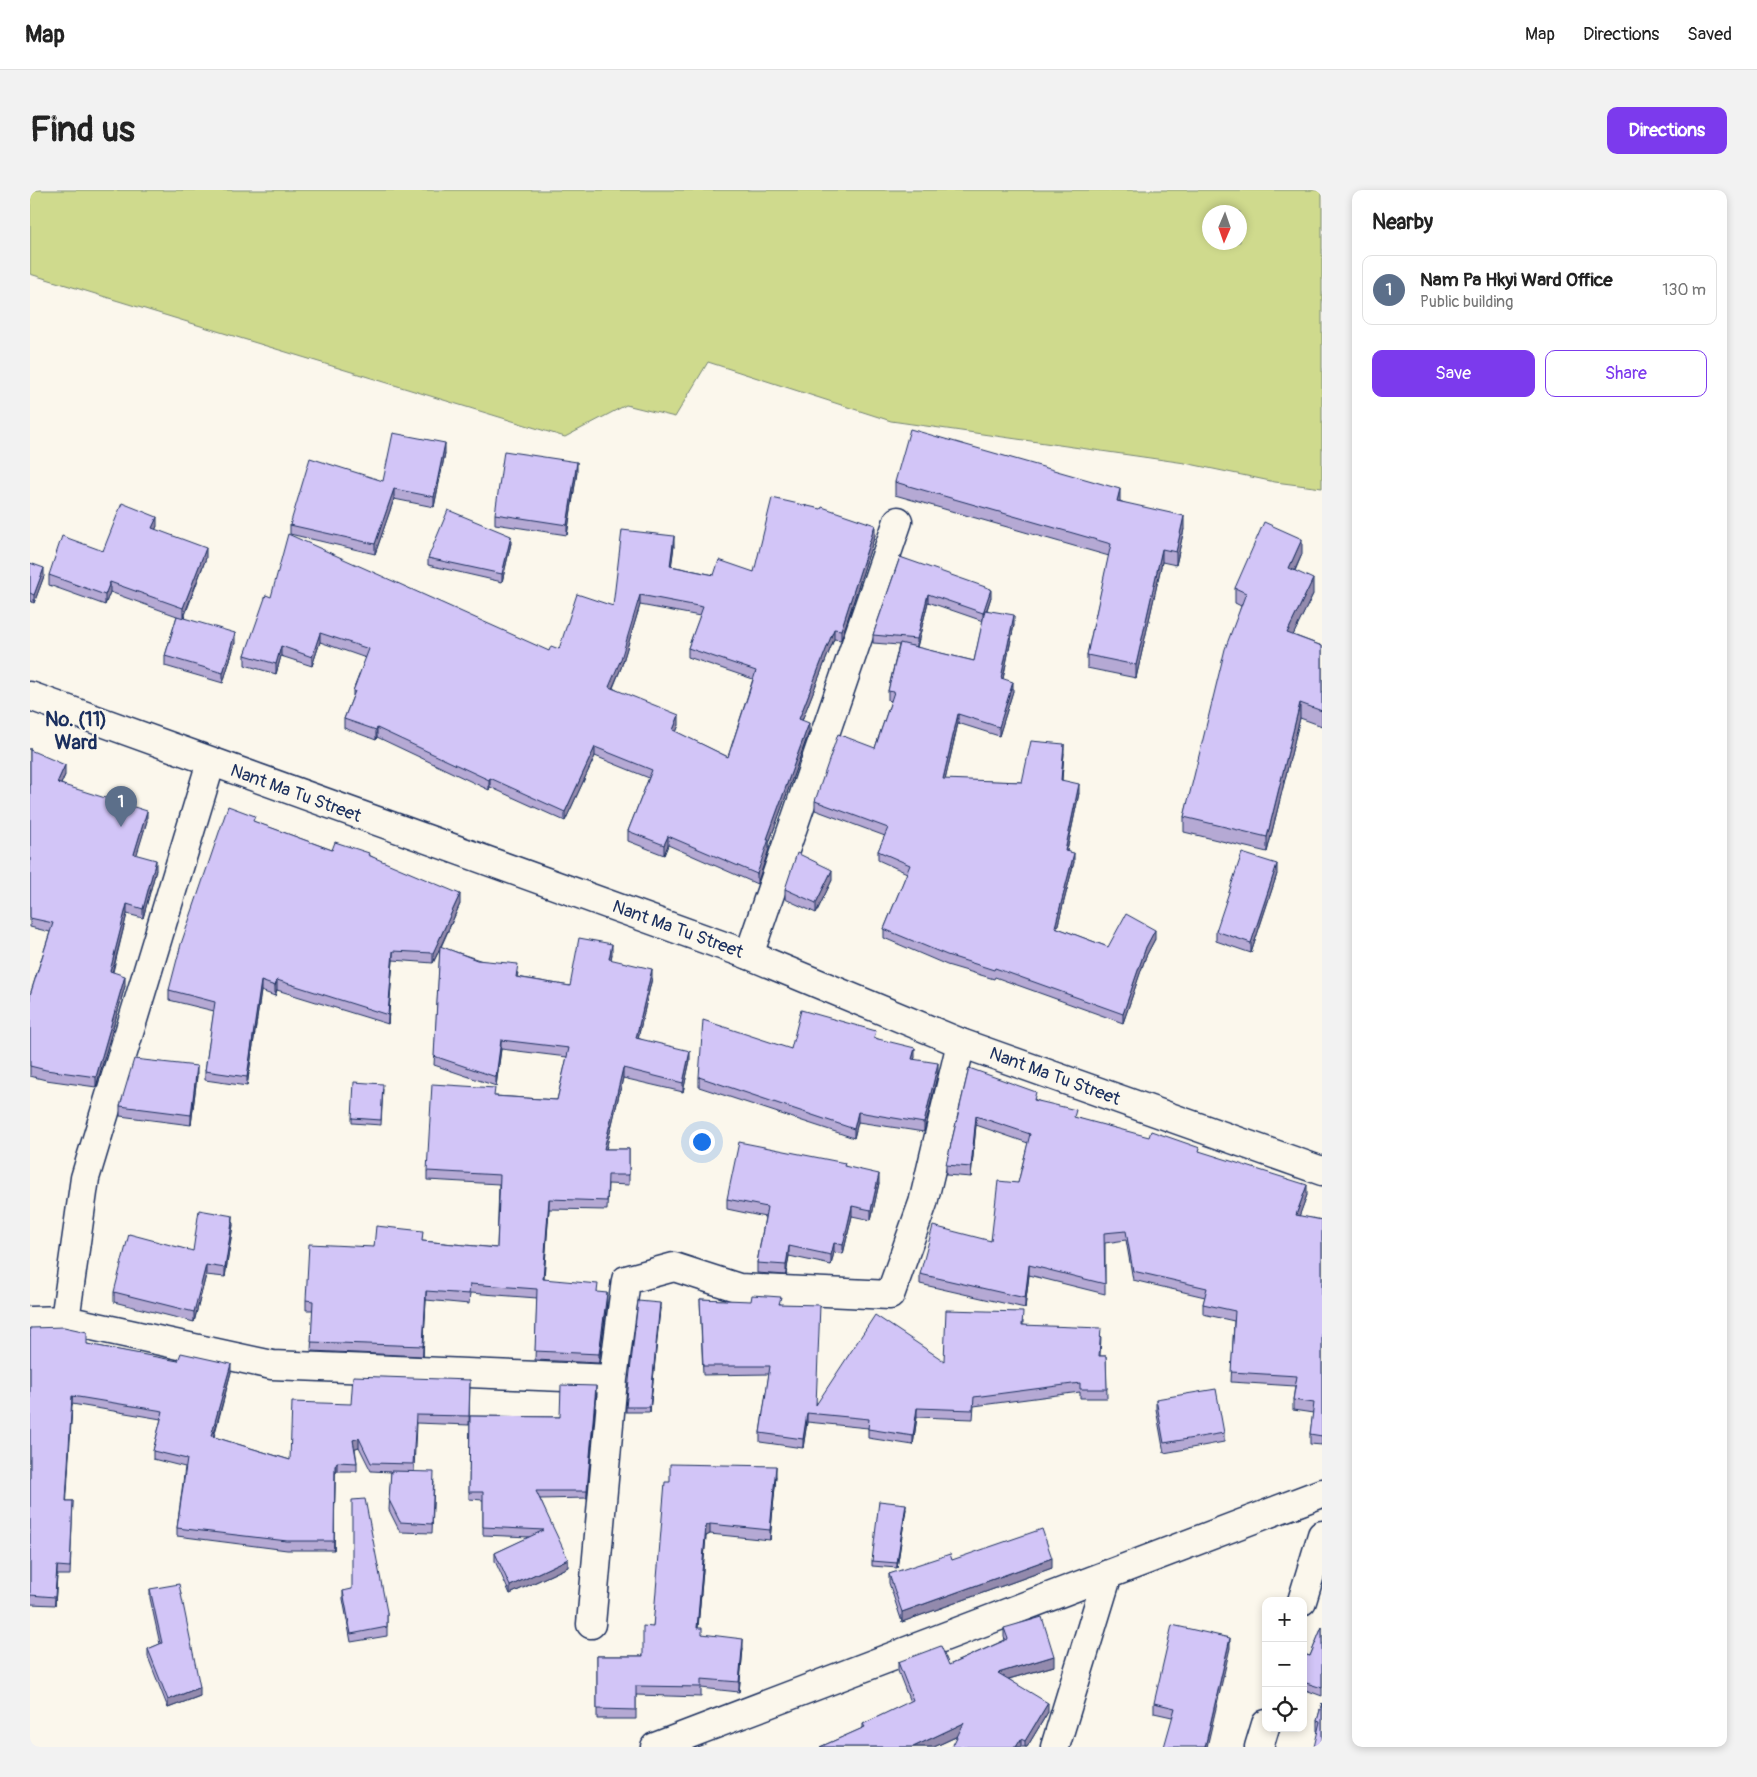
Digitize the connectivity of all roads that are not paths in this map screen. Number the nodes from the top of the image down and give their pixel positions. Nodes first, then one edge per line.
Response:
1 (898, 521) dead end
2 (30, 696) edge
3 (211, 762) junction
4 (749, 954) junction
5 (962, 1043) junction
6 (1322, 1171) edge
7 (65, 1320) junction
8 (30, 1321) edge
9 (613, 1379) junction
10 (1322, 1493) edge
11 (1322, 1535) edge
12 (1108, 1574) junction
13 (1303, 1597) edge
14 (592, 1624) dead end
15 (1264, 1732) edge
16 (654, 1747) edge
17 (1055, 1747) edge
18 (1259, 1747) edge

1 - 4 street
2 - 3 street, Nant Ma Tu Street
3 - 4 street, Nant Ma Tu Street
3 - 7 street
4 - 5 street, Nant Ma Tu Street
5 - 6 street, Nant Ma Tu Street
5 - 9 street
7 - 8 street
7 - 9 street
9 - 14 street
10 - 12 street
11 - 13 street
12 - 16 street
12 - 17 street
15 - 18 street

